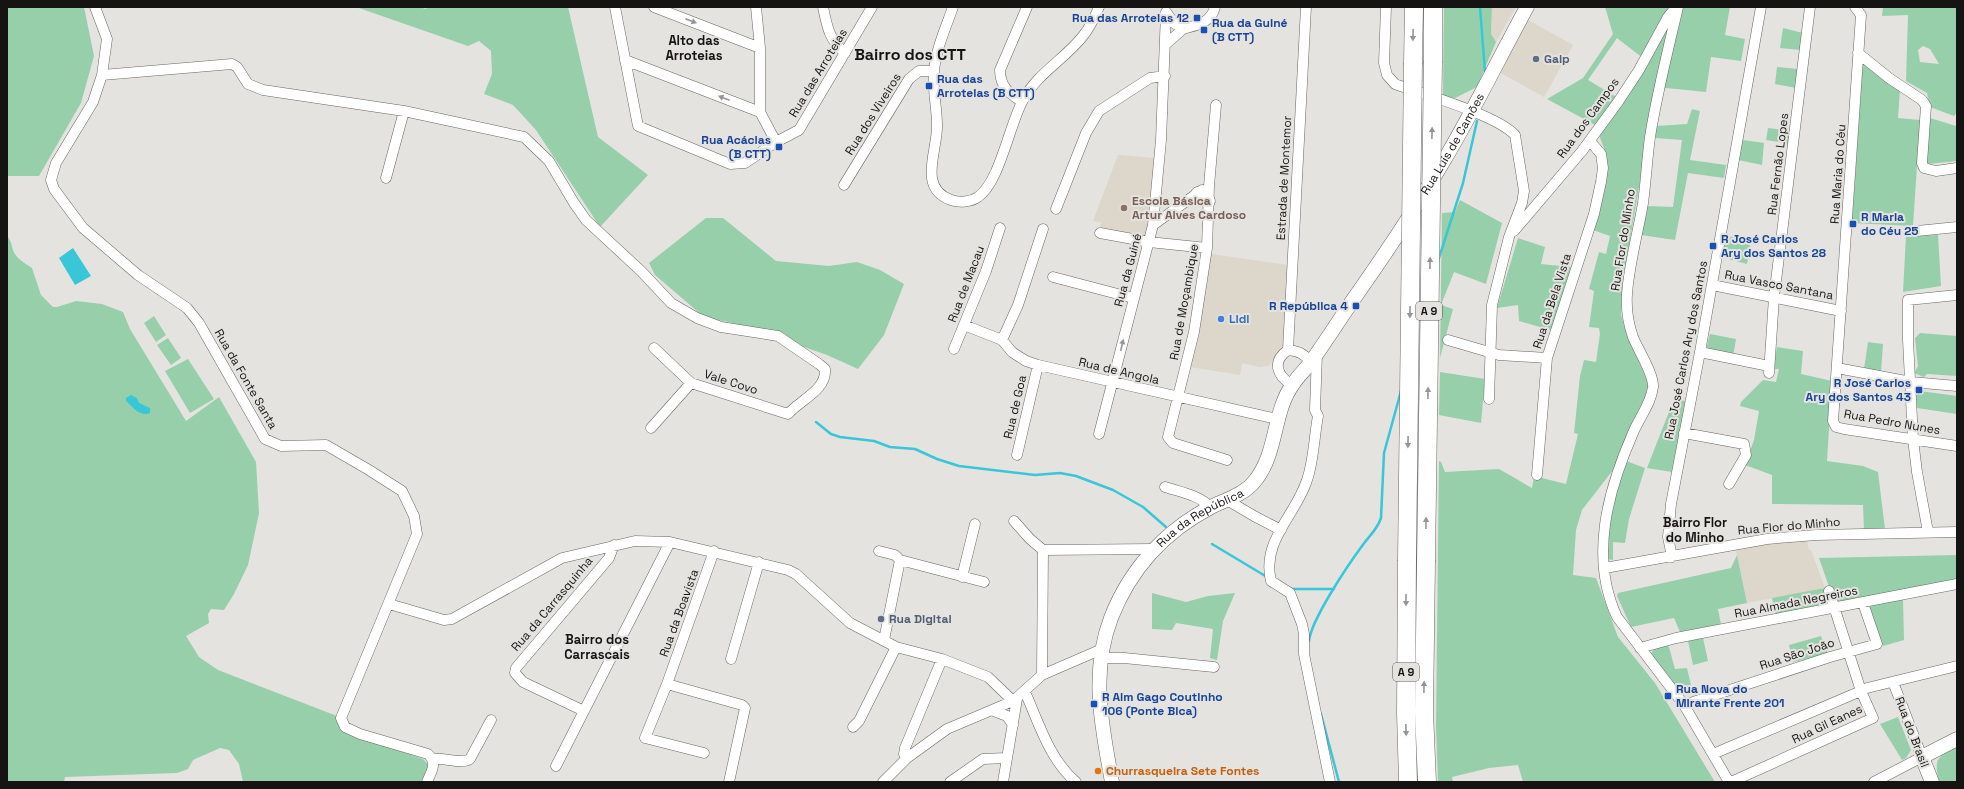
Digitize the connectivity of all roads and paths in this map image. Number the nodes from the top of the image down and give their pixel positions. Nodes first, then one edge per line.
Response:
1 (95, 7) edge
2 (615, 7) edge
3 (654, 7) edge
4 (756, 7) edge
5 (823, 7) edge
6 (872, 7) edge
7 (953, 7) edge
8 (1027, 7) edge
9 (1100, 7) edge
10 (1215, 7) edge
11 (1306, 7) edge
12 (1386, 7) edge
13 (1414, 7) edge
14 (1433, 7) edge
15 (1527, 7) edge
16 (1677, 7) edge
17 (1761, 7) edge
18 (1810, 7) edge
19 (1855, 7) edge
20 (1166, 10) edge
21 (1183, 29) junction
22 (1166, 44) junction
23 (760, 48) junction
24 (845, 53) junction
25 (1858, 53) junction
26 (625, 60) junction
27 (934, 71) junction
28 (102, 75) junction
29 (1165, 76) junction
30 (1022, 102) junction
31 (1216, 105) dead end
32 (1471, 111) junction
33 (404, 112) junction
34 (760, 112) junction
35 (1590, 141) junction
36 (776, 142) junction
37 (1957, 168) edge
38 (386, 178) dead end
39 (844, 185) dead end
40 (1156, 197) junction
41 (1203, 197) junction
42 (1056, 209) dead end
43 (1170, 212) junction
44 (1153, 225) junction
45 (1957, 227) edge
46 (1000, 228) dead end
47 (1043, 229) dead end
48 (1917, 231) dead end
49 (1100, 233) dead end
50 (1509, 237) junction
51 (1149, 242) junction
52 (1207, 248) junction
53 (1370, 276) joint
54 (1053, 277) dead end
55 (1712, 284) junction
56 (1957, 295) edge
57 (1774, 297) junction
58 (1133, 298) junction
59 (1841, 310) junction
60 (964, 325) junction
61 (1002, 340) junction
62 (1448, 340) dead end
63 (654, 348) dead end
64 (954, 349) dead end
65 (1288, 350) junction
66 (1490, 352) junction
67 (1700, 352) junction
68 (1314, 358) junction
69 (1547, 358) junction
70 (1038, 365) junction
71 (1837, 368) junction
72 (1911, 382) junction
73 (691, 383) junction
74 (1113, 383) junction
75 (1292, 385) junction
76 (1957, 386) edge
77 (1835, 388) joint
78 (1178, 398) junction
79 (1489, 399) dead end
80 (1277, 420) junction
81 (651, 428) dead end
82 (1684, 433) junction
83 (1099, 434) dead end
84 (1913, 439) junction
85 (1957, 446) edge
86 (1017, 455) dead end
87 (1227, 460) dead end
88 (1537, 475) dead end
89 (1729, 484) dead end
90 (1165, 487) dead end
91 (1227, 500) junction
92 (1210, 508) junction
93 (1014, 521) dead end
94 (975, 524) dead end
95 (1281, 530) junction
96 (1928, 532) junction
97 (1957, 532) edge
98 (670, 542) junction
99 (614, 546) junction
100 (1153, 549) junction
101 (1044, 550) junction
102 (714, 551) junction
103 (879, 551) dead end
104 (1672, 556) junction
105 (900, 560) junction
106 (759, 562) junction
107 (1605, 568) junction
108 (962, 577) junction
109 (984, 582) dead end
110 (1957, 584) edge
111 (1829, 591) dead end
112 (1863, 603) junction
113 (389, 604) junction
114 (1835, 608) junction
115 (884, 640) junction
116 (896, 646) junction
117 (1640, 648) junction
118 (1849, 652) junction
119 (1101, 654) junction
120 (731, 659) dead end
121 (942, 660) junction
122 (1957, 666) edge
123 (1214, 667) dead end
124 (1042, 675) junction
125 (1893, 682) junction
126 (667, 684) junction
127 (1864, 690) junction
128 (1018, 698) junction
129 (1684, 705) junction
130 (584, 711) junction
131 (994, 711) junction
132 (491, 720) dead end
133 (853, 726) dead end
134 (1013, 726) junction
135 (1957, 739) edge
136 (704, 753) dead end
137 (1713, 754) junction
138 (1922, 757) junction
139 (907, 758) junction
140 (1006, 758) junction
141 (433, 759) junction
142 (556, 766) dead end
143 (427, 782) edge
144 (729, 782) edge
145 (883, 782) edge
146 (950, 782) edge
147 (1003, 782) edge
148 (1076, 782) edge
149 (1112, 782) edge
150 (1330, 782) edge
151 (1408, 782) edge
152 (1427, 782) edge
153 (1730, 782) edge
154 (1874, 782) edge
155 (1932, 782) edge

1 - 28 street, Rua da Fonte Santa
2 - 26 street
3 -> 23 street
4 - 23 street
5 - 24 street
6 - 24 street, Rua das Arroteias
7 - 27 street
8 - 30 street
9 - 30 street
10 - 21 street
11 - 65 street, Estrada de Montemor
12 - 32 street
13 -> 151 highway, A 9, bridge
152 -> 14 highway, A 9, bridge
15 - 32 main road, Rua Luís de Camões
16 - 35 street, Rua dos Campos
16 - 107 street, Rua Flor do Minho
17 - 55 street, Rua José Carlos Ary dos Santos
18 - 57 street, Rua Fernão Lopes
19 - 25 street, Rua Maria do Céu
20 - 21 street
20 - 22 street, Rua da Guiné
21 - 22 street
22 - 29 street, Rua da Guiné
23 - 34 street
24 - 36 street, Rua das Arroteias
25 - 37 street
25 - 59 street, Rua Maria do Céu
34 -> 26 street
26 - 36 street, Rua das Arroteias
27 - 30 street
27 - 39 street, Rua dos Viveiros
28 - 33 street
28 - 113 street, Rua da Fonte Santa
29 - 40 street, Rua da Guiné
29 - 42 street
31 - 41 street
32 - 50 street
32 - 53 main road, Rua Luís de Camões
33 - 38 street
33 - 73 street, Vale Covo
34 - 36 street
35 - 50 street, Rua dos Campos
35 - 69 street, Rua da Bela Vista
40 - 43 street
40 - 44 street, Rua da Guiné
41 - 43 street
41 - 52 street, Rua de Moçambique
43 - 44 street
44 - 51 street, Rua da Guiné
45 - 48 street
46 - 60 street, Rua de Macau
47 - 61 street
49 - 51 street
50 - 66 street
51 - 52 street
51 - 58 street, Rua da Guiné
52 - 78 street, Rua de Moçambique
53 - 68 main road, Rua da República
54 - 58 street
55 - 57 street, Rua Vasco Santana
55 - 67 street, Rua José Carlos Ary dos Santos
56 - 72 street
57 - 59 street, Rua Vasco Santana
57 - 67 street, Rua Fernão Lopes
74 -> 58 street, Rua da Guiné
59 - 71 street, Rua Maria do Céu
60 - 61 street, Rua de Angola
60 - 64 street, Rua de Macau
61 - 70 street, Rua de Angola
62 - 66 street
63 - 73 street, Vale Covo
65 - 68 street
65 - 75 street
66 - 69 street
66 - 79 street
67 - 82 street, Rua José Carlos Ary dos Santos
68 - 75 main road, Rua da República
68 - 95 street
69 - 88 street, Rua da Bela Vista
70 - 74 street, Rua de Angola
70 - 86 street, Rua de Goa
71 - 72 street
71 - 77 street, Rua Maria do Céu
72 - 76 street
72 - 84 street
73 - 81 street
74 - 78 street, Rua de Angola
74 - 83 street, Rua da Guiné
75 - 80 main road, Rua da República
77 - 84 street, Rua Pedro Nunes
78 - 80 street, Rua de Angola
78 - 87 street, Rua de Moçambique
80 - 91 main road, Rua da República
82 - 89 street
82 - 104 street, Rua José Carlos Ary dos Santos
84 - 85 street, Rua Pedro Nunes
84 - 96 street
90 - 92 street
91 - 92 main road, Rua da República
91 - 95 street
92 - 100 main road, Rua da República
93 - 101 street
94 - 108 street
95 - 150 street
96 - 97 street, Rua Flor do Minho
96 - 104 street, Rua Flor do Minho
98 - 99 street
98 - 102 street
98 - 130 street
99 - 113 street
99 - 130 street, Rua da Carrasquinha
100 - 101 street
100 - 119 main road, Rua da República
101 - 124 street
102 - 106 street
102 - 126 street, Rua da Boavista
103 - 105 street
104 - 107 street, Rua Flor do Minho
105 - 108 street
105 - 115 street
106 - 115 street
106 - 120 street
107 - 117 street
108 - 109 street
110 - 112 street, Rua Almada Negreiros
111 - 114 street
112 - 114 street, Rua Almada Negreiros
112 - 118 street, Rua São João
113 - 141 street, Rua da Fonte Santa
114 - 117 street, Rua Almada Negreiros
114 - 118 street
115 - 116 street
116 - 121 street
116 - 133 street
117 - 129 street
118 - 127 street
118 - 129 street, Rua São João
119 - 123 street
119 - 124 street
119 - 149 main road, Rua da República
121 - 128 street
121 - 139 street
122 - 125 street
124 - 128 street
125 - 127 street
125 - 138 street, Rua do Brasil
126 - 136 street, Rua da Boavista
126 - 144 street
127 - 137 street, Rua Gil Eanes
127 - 153 street, Rua Gil Eanes
128 - 131 street
128 - 134 street
128 - 148 street
129 - 137 street
130 - 142 street
131 - 134 street
131 - 139 street
132 - 141 street
134 - 140 street
135 - 138 main road
137 - 153 street
138 - 154 street
138 - 155 main road, Rua do Brasil
139 - 145 street
140 - 146 street
140 - 147 street
141 - 143 street

